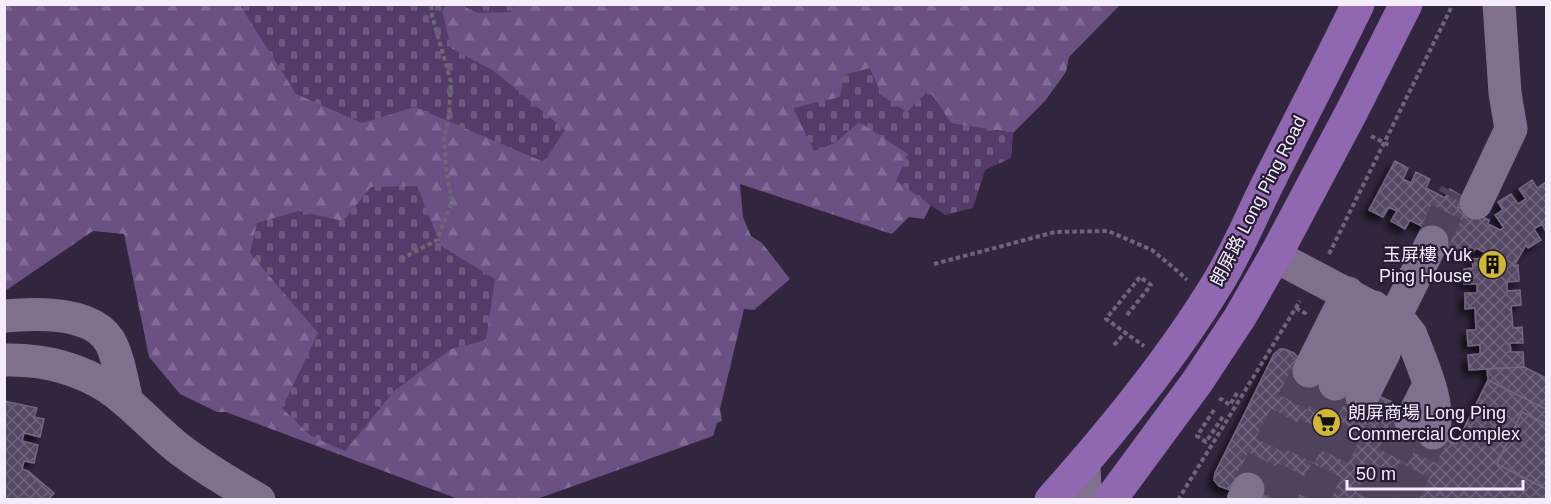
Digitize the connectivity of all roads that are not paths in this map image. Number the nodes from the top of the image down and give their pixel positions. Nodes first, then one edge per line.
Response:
1 (1358, 4) edge
2 (1406, 4) edge
3 (1498, 4) edge
4 (1466, 198) tunnel mouth
5 (1442, 247) tunnel mouth
6 (1234, 255) junction
7 (1275, 256) junction
8 (1382, 314) junction
9 (4, 316) edge
10 (4, 360) edge
11 (1335, 384) tunnel mouth
12 (127, 402) junction
13 (1422, 427) tunnel mouth
14 (1084, 463) junction
15 (259, 500) edge
16 (1051, 500) edge
17 (1088, 500) edge
18 (1110, 500) edge

1 - 6 main road, 朗屏路 Long Ping Road
2 - 7 main road, 朗屏路 Long Ping Road
3 - 4 street
5 - 8 street
6 - 7 main road
6 - 14 main road, 朗屏路 Long Ping Road
7 - 8 street
7 - 18 main road, 朗屏路 Long Ping Road
8 - 11 street
8 - 13 street
9 - 12 street
10 - 12 street
12 - 15 street
14 - 16 main road, 朗屏路 Long Ping Road
14 - 17 street

